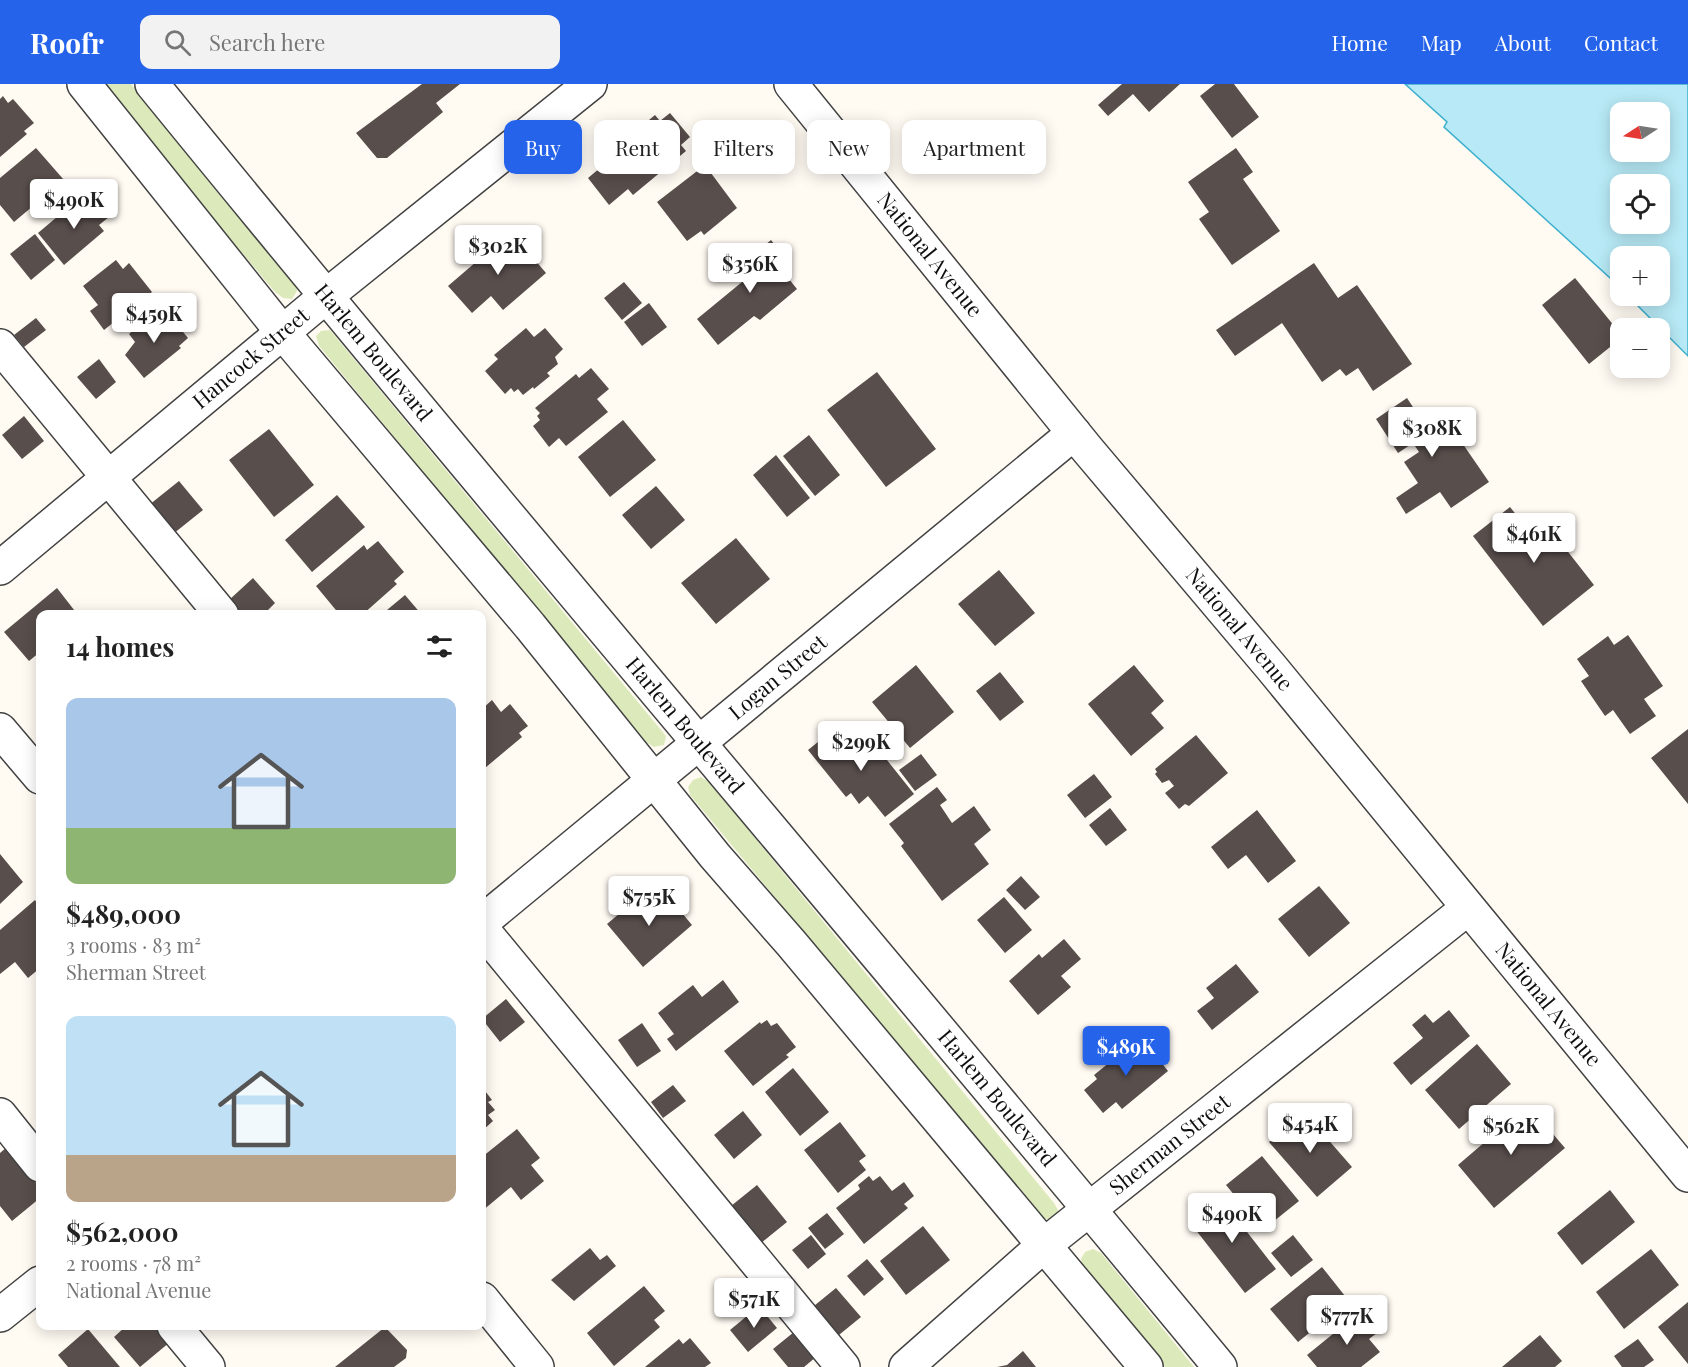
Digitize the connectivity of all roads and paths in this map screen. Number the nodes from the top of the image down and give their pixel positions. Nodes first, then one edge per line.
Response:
1 (84, 84) edge
2 (152, 84) edge
3 (590, 84) edge
4 (791, 84) edge
5 (325, 297) junction
6 (283, 333) junction
7 (0, 345) edge
8 (1074, 433) junction
9 (109, 478) junction
10 (0, 568) edge
11 (218, 610) edge
12 (0, 730) edge
13 (700, 742) junction
14 (36, 772) edge
15 (653, 781) junction
16 (1468, 908) junction
17 (486, 919) edge
18 (486, 934) edge
19 (0, 1115) edge
20 (36, 1160) edge
21 (1688, 1175) edge
22 (1090, 1210) junction
23 (1043, 1246) junction
24 (36, 1285) edge
25 (486, 1304) edge
26 (0, 1315) edge
27 (177, 1330) edge
28 (208, 1367) edge
29 (537, 1367) edge
30 (843, 1367) edge
31 (906, 1367) edge
32 (1146, 1367) edge
33 (1220, 1367) edge

1 - 6 street
2 - 5 street, Harlem Boulevard
3 - 5 street, Hancock Street
4 - 8 street, National Avenue
5 - 6 street, Hancock Street
5 - 13 street, Harlem Boulevard
6 - 9 street, Hancock Street
6 - 15 street
7 - 9 street
8 - 13 street, Logan Street
8 - 16 street, National Avenue
9 - 10 street, Hancock Street
9 - 11 street
12 - 14 street
13 - 15 street, Logan Street
13 - 22 street, Harlem Boulevard
15 - 17 street, Logan Street
15 - 23 street
16 - 21 street, National Avenue
16 - 22 street, Sherman Street
18 - 30 street
19 - 20 street
22 - 23 street, Sherman Street
22 - 33 street, Harlem Boulevard
23 - 31 street, Sherman Street
23 - 32 street
24 - 26 street
25 - 29 street
27 - 28 street

